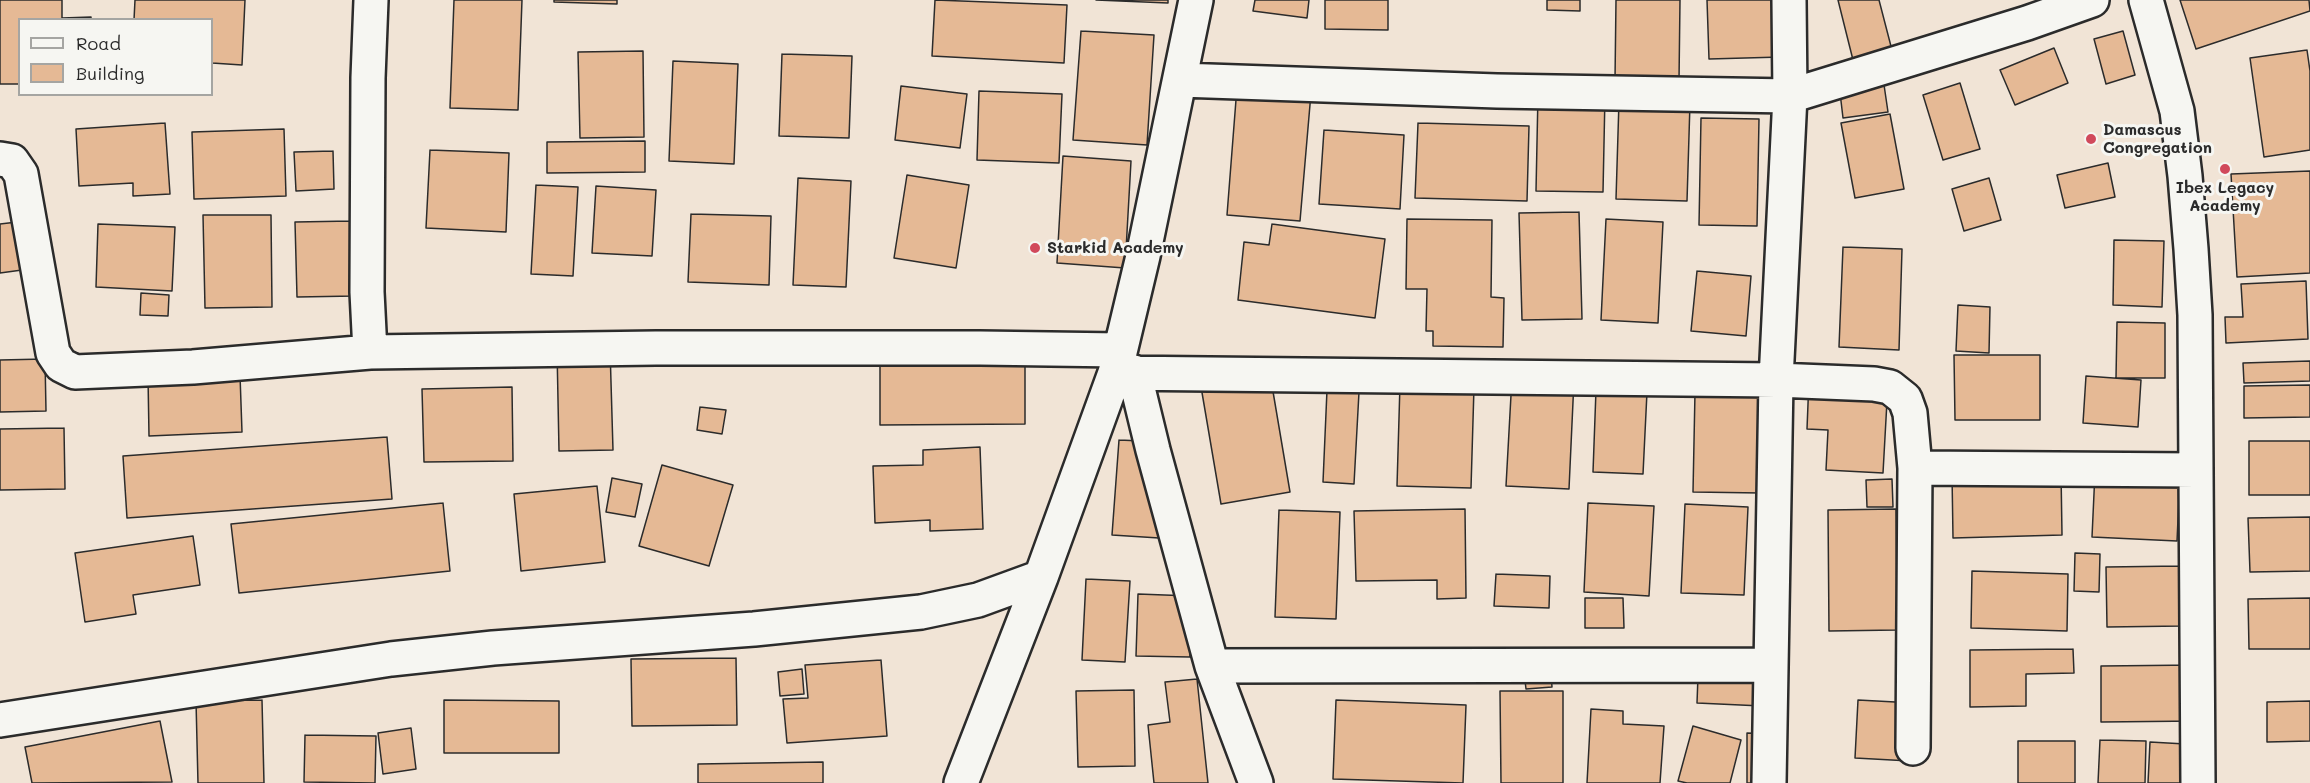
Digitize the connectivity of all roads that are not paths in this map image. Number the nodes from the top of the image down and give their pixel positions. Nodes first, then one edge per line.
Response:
1 (371, 0) edge
2 (1196, 0) edge
3 (1789, 0) edge
4 (2092, 0) edge
5 (2146, 0) edge
6 (1180, 80) junction
7 (1790, 96) junction
8 (0, 159) edge
9 (370, 352) junction
10 (1123, 365) junction
11 (1776, 380) junction
12 (1915, 468) junction
13 (2196, 470) junction
14 (1041, 577) junction
15 (978, 600) junction
16 (1021, 630) junction
17 (1771, 665) junction
18 (1212, 666) junction
19 (0, 720) edge
20 (1913, 748) dead end
21 (961, 783) edge
22 (1256, 783) edge
23 (1769, 783) edge
24 (2198, 783) edge

1 - 9 street
2 - 6 street
3 - 7 street
4 - 7 street
5 - 13 street
6 - 7 street
6 - 10 street
7 - 11 street
8 - 9 street
9 - 10 street
10 - 11 street
10 - 14 street
10 - 18 street
11 - 12 street
11 - 17 street
12 - 13 street
12 - 20 street
13 - 24 street
14 - 15 street
14 - 16 street
15 - 16 street
15 - 19 street
16 - 21 street
17 - 18 street
17 - 23 street
18 - 22 street

